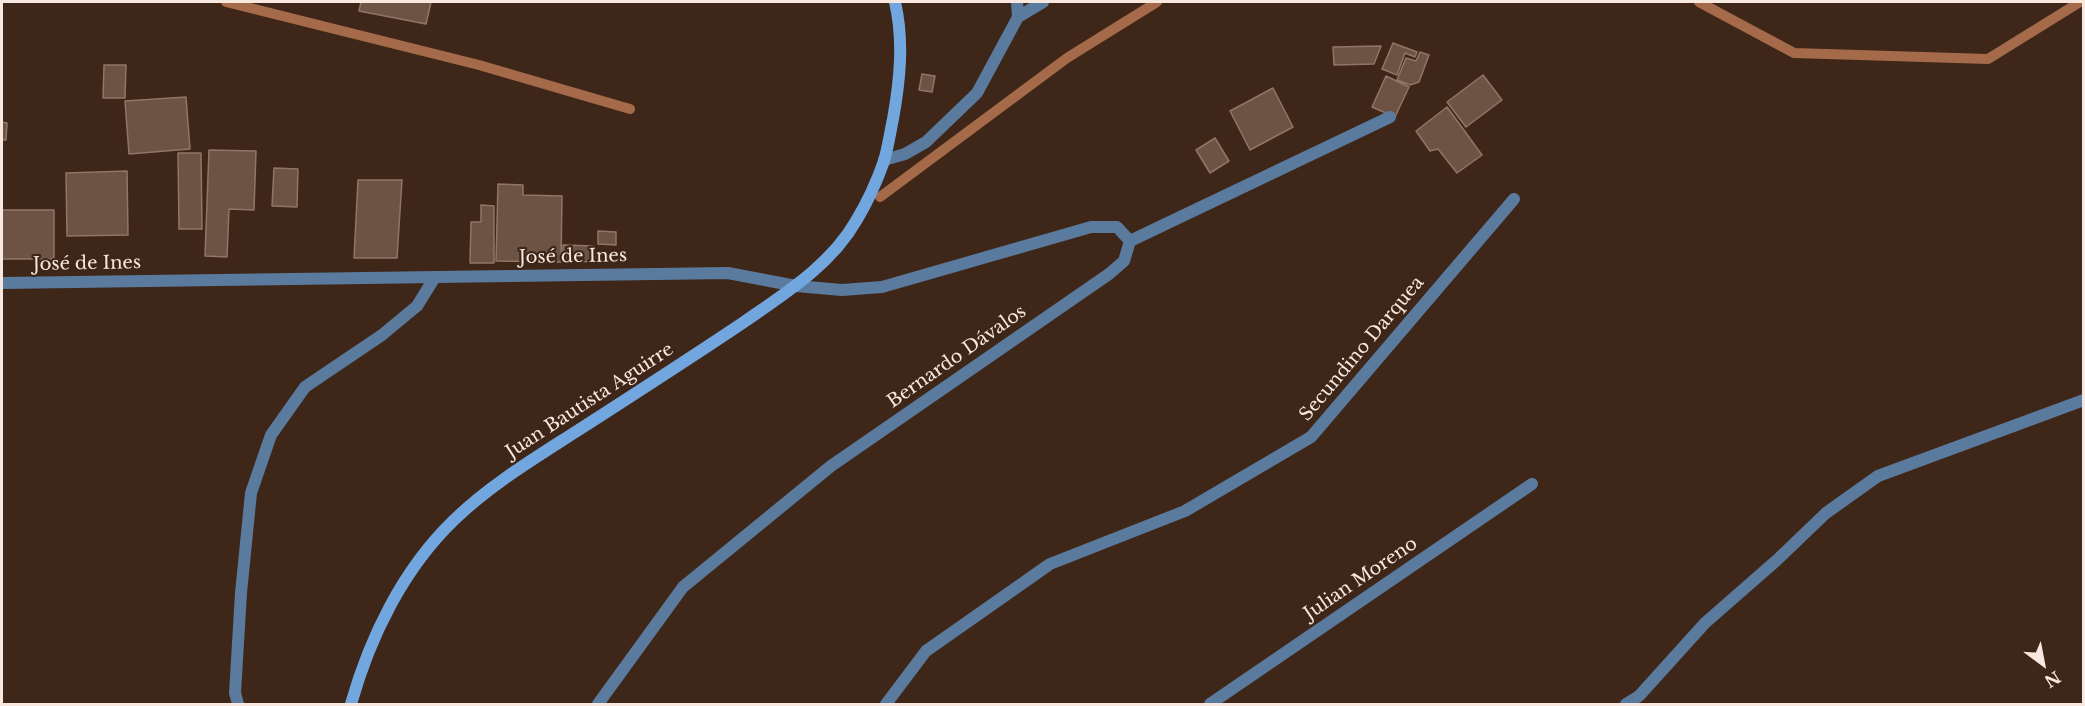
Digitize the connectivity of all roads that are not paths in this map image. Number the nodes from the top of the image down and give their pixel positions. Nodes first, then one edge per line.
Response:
1 (895, 2) edge
2 (1017, 2) edge
3 (1043, 2) edge
4 (1017, 17) junction
5 (1390, 117) dead end
6 (884, 160) junction
7 (1514, 199) dead end
8 (1130, 241) junction
9 (435, 278) junction
10 (2, 283) edge
11 (796, 286) junction
12 (2084, 400) edge
13 (1532, 483) dead end
14 (238, 705) edge
15 (351, 705) edge
16 (598, 705) edge
17 (886, 705) edge
18 (1210, 705) edge
19 (1626, 705) edge

1 - 6 main road, Juan Bautista Aguirre
2 - 4 street
3 - 4 street
4 - 6 street
5 - 8 street
6 - 11 main road, Juan Bautista Aguirre
7 - 17 street, Secundino Darquea
8 - 11 street, José de Ines
8 - 16 street, Bernardo Dávalos
9 - 10 street, José de Ines
9 - 11 street, José de Ines
9 - 14 street
11 - 15 main road, Juan Bautista Aguirre
12 - 19 street
13 - 18 street, Julian Moreno

